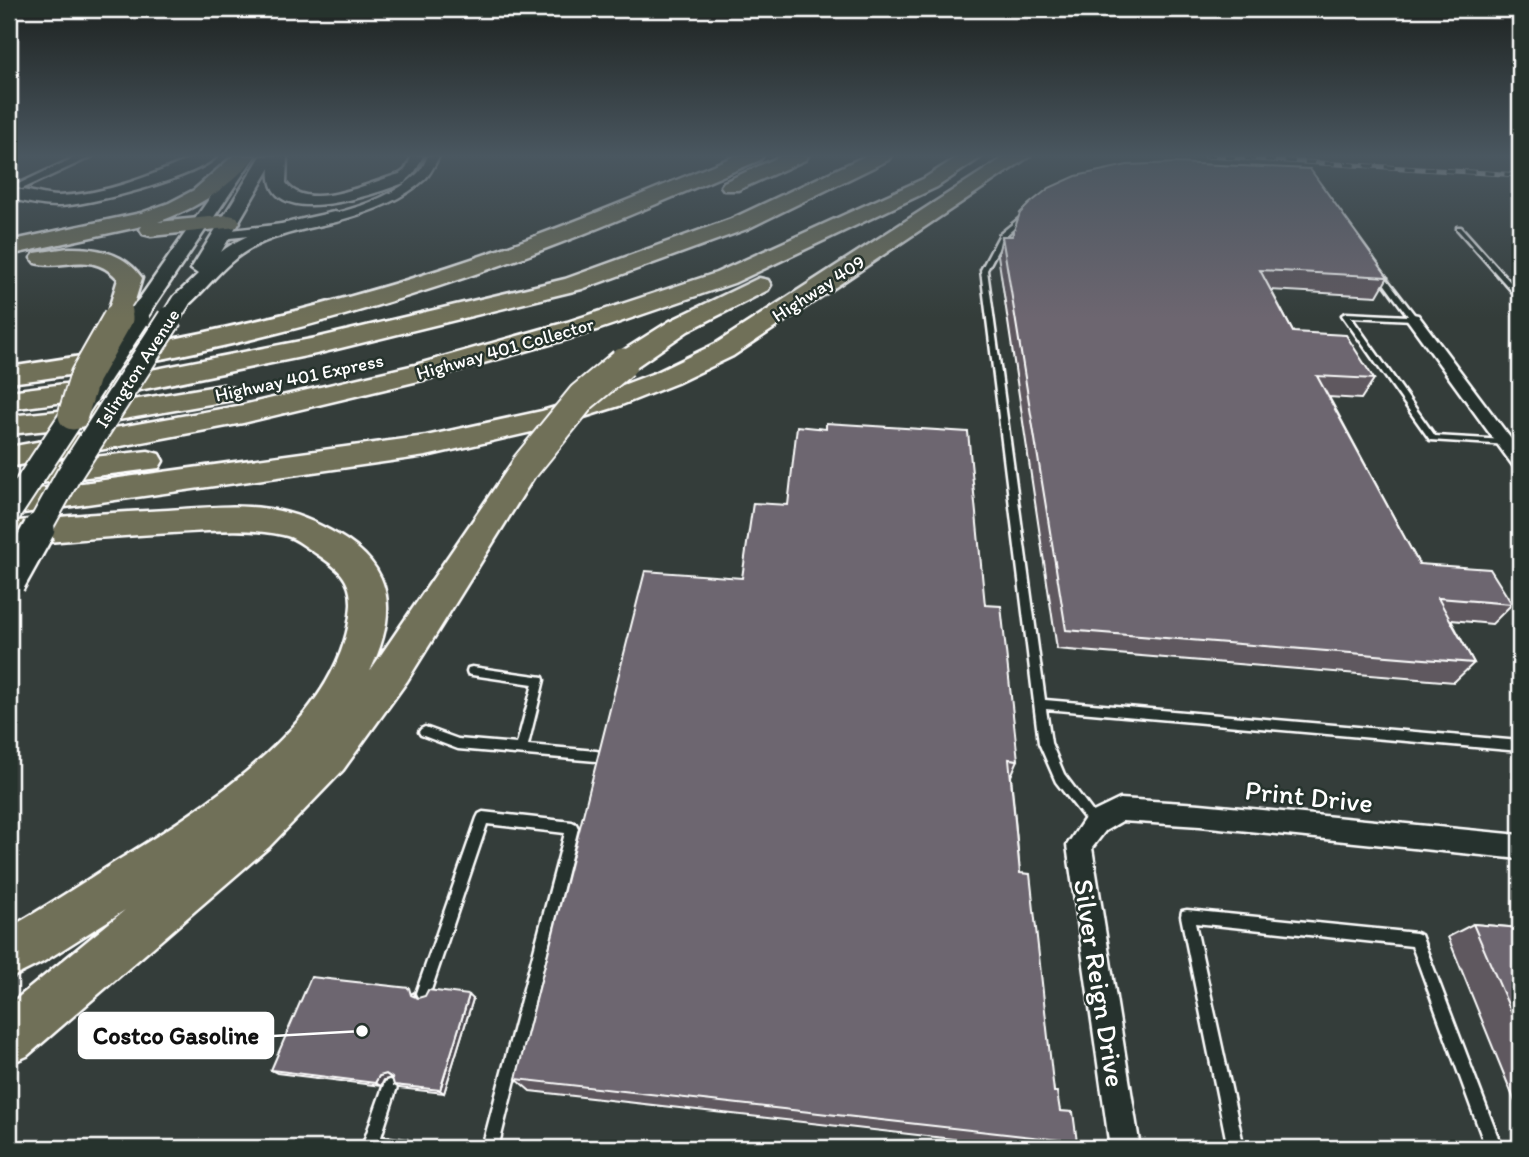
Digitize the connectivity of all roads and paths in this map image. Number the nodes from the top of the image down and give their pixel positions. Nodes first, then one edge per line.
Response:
1 (171, 210) edge
2 (210, 210) edge
3 (236, 210) edge
4 (315, 210) edge
5 (357, 210) edge
6 (588, 210) edge
7 (621, 210) edge
8 (674, 210) edge
9 (711, 210) edge
10 (768, 210) edge
11 (822, 210) edge
12 (872, 210) edge
13 (895, 210) edge
14 (937, 210) edge
15 (1032, 210) edge
16 (334, 217) junction
17 (225, 228) junction
18 (1459, 228) dead end
19 (196, 231) junction
20 (12, 258) edge
21 (1374, 266) edge
22 (1520, 297) edge
23 (181, 301) junction
24 (132, 310) junction
25 (1413, 318) junction
26 (756, 328) junction
27 (260, 330) junction
28 (316, 345) junction
29 (9, 358) edge
30 (9, 375) edge
31 (9, 400) edge
32 (73, 415) joint
33 (9, 425) edge
34 (1506, 443) junction
35 (9, 457) edge
36 (1520, 463) edge
37 (9, 476) edge
38 (9, 504) edge
39 (9, 512) edge
40 (9, 534) edge
41 (9, 583) edge
42 (472, 671) dead end
43 (1040, 704) junction
44 (425, 732) dead end
45 (1520, 746) edge
46 (521, 749) junction
47 (596, 756) edge
48 (1096, 823) junction
49 (1520, 846) edge
50 (19, 947) edge
51 (423, 993) edge
52 (9, 1038) edge
53 (390, 1087) edge
54 (406, 1148) edge
55 (490, 1148) edge
56 (1125, 1148) edge
57 (1236, 1148) edge
58 (1494, 1148) edge

1 - 20 highway
2 - 19 main road, Islington Avenue
3 - 17 main road, Islington Avenue
4 - 17 street
5 - 16 street
6 - 29 highway
7 - 27 highway
8 - 27 highway
9 - 28 highway
10 - 28 highway, Highway 401 Express
11 - 33 highway, Highway 401 Express
12 - 35 highway, Highway 401 Collector
13 - 52 highway, bridge
14 - 26 highway, Highway 409
15 - 43 lane
16 - 17 street
16 - 23 main road
17 - 19 highway
17 - 23 main road, Islington Avenue
18 - 22 lane
19 - 20 highway
19 - 24 main road, Islington Avenue
20 - 24 highway
21 - 25 lane
23 - 41 main road, Islington Avenue, bridge
24 - 32 highway, bridge
25 - 34 street
25 - 34 lane
26 - 37 highway
26 - 38 highway
27 - 30 highway
28 - 31 highway, Highway 401 Express
32 - 39 main road, Islington Avenue, bridge
34 - 36 street
40 - 50 highway
42 - 46 lane
43 - 45 lane
43 - 48 lane
44 - 46 lane
46 - 47 lane
48 - 49 street, Print Drive
48 - 56 street, Silver Reign Drive
51 - 55 lane
53 - 54 lane
57 - 58 lane

